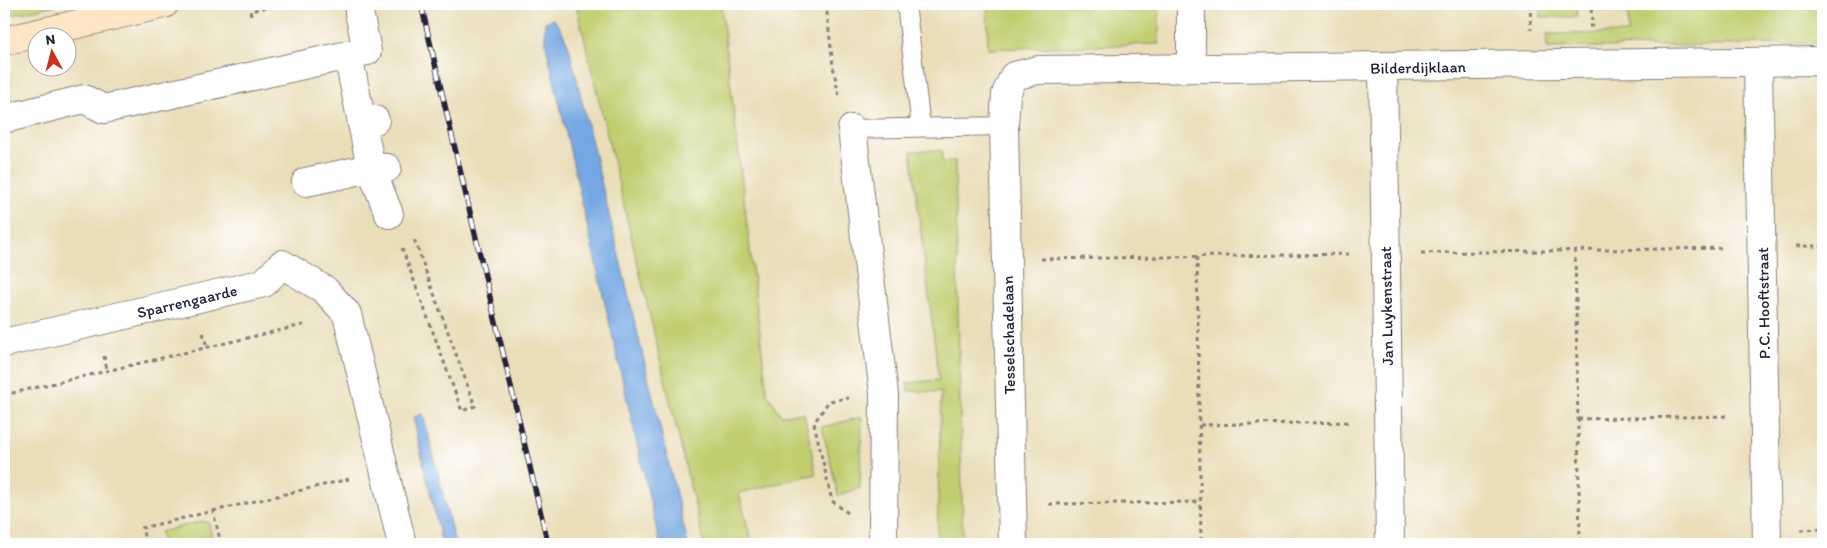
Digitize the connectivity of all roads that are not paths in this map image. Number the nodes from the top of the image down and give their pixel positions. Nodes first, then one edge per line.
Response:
1 (164, 4) edge
2 (906, 4) edge
3 (1192, 4) edge
4 (359, 12) dead end
5 (4, 41) edge
6 (348, 55) junction
7 (1823, 61) edge
8 (1758, 62) junction
9 (1383, 67) junction
10 (1191, 68) junction
11 (1014, 76) joint
12 (4, 119) edge
13 (1004, 126) junction
14 (921, 127) junction
15 (852, 129) joint
16 (379, 168) junction
17 (306, 182) dead end
18 (389, 214) road end
19 (4, 343) edge
20 (883, 541) edge
21 (402, 544) edge
22 (1013, 544) edge
23 (1390, 544) edge
24 (1767, 544) edge

1 - 5 street
2 - 14 lane
3 - 10 street
4 - 6 street
6 - 12 street
6 - 16 street
7 - 8 street, Bilderdijklaan
8 - 9 street, Bilderdijklaan
8 - 24 street, P.C. Hooftstraat
9 - 10 street, Bilderdijklaan
9 - 23 street, Jan Luykenstraat
10 - 11 street, Bilderdijklaan
11 - 13 street, Tesselschadelaan
13 - 14 lane
13 - 22 street, Tesselschadelaan
14 - 15 lane
15 - 20 street
16 - 17 street
16 - 18 street
19 - 21 street, Sparrengaarde

